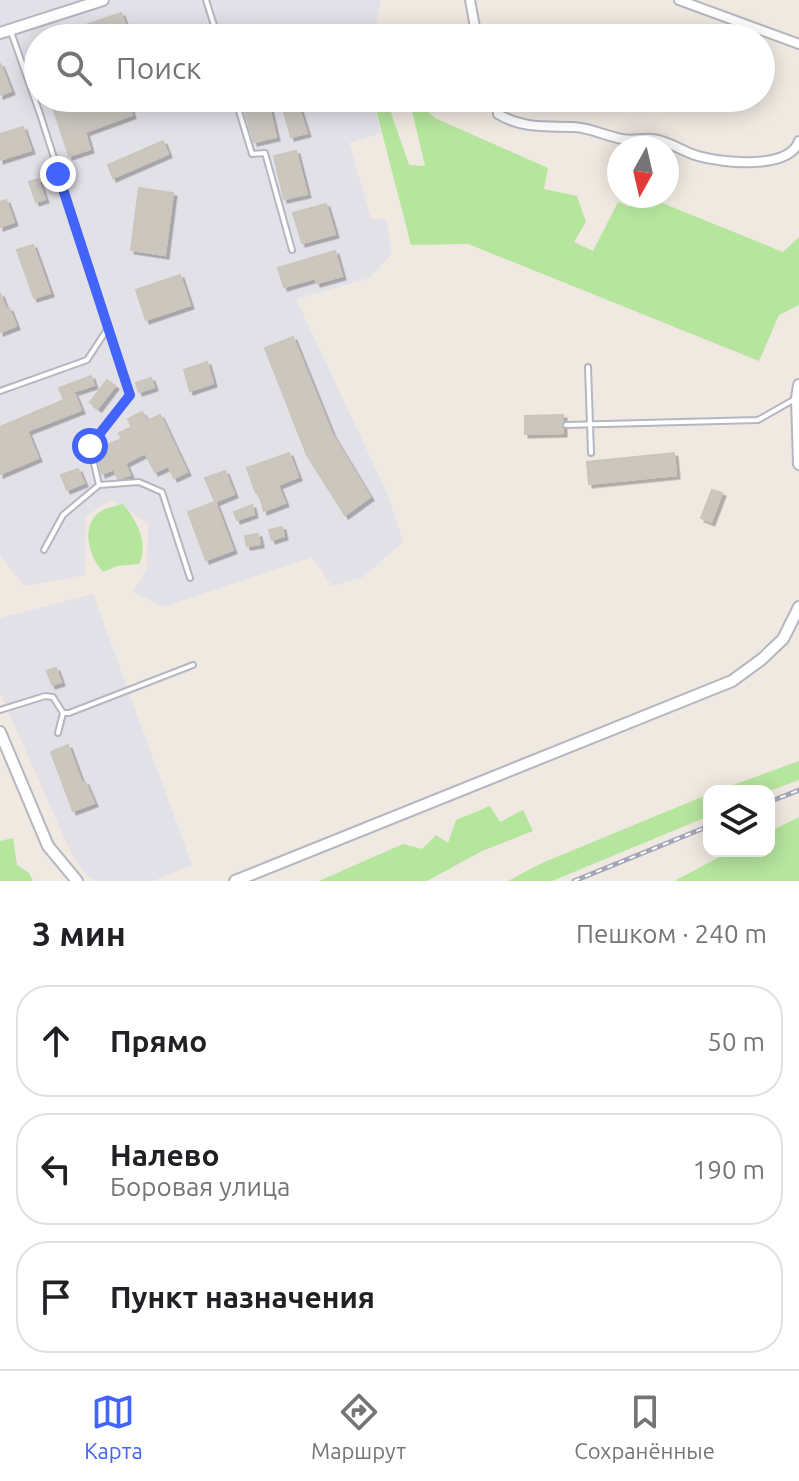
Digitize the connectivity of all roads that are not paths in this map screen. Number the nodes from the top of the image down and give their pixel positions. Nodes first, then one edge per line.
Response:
1 (103, 0) edge
2 (206, 0) edge
3 (470, 0) edge
4 (686, 1) edge
5 (30, 24) edge
6 (214, 24) edge
7 (474, 24) edge
8 (746, 24) edge
9 (5, 32) edge
10 (775, 35) edge
11 (799, 44) edge
12 (24, 77) edge
13 (39, 112) edge
14 (239, 112) edge
15 (498, 112) edge
16 (799, 141) edge
17 (292, 250) dead end
18 (108, 328) junction
19 (588, 367) dead end
20 (799, 385) edge
21 (0, 391) edge
22 (797, 398) junction
23 (589, 424) junction
24 (566, 425) dead end
25 (591, 453) dead end
26 (799, 464) edge
27 (99, 485) junction
28 (44, 550) dead end
29 (190, 578) dead end
30 (799, 607) edge
31 (193, 665) dead end
32 (0, 710) edge
33 (63, 713) junction
34 (0, 732) edge
35 (58, 733) dead end
36 (77, 881) edge
37 (235, 881) edge

1 - 5 street
2 - 6 lane
3 - 7 street
4 - 8 street
9 - 12 lane
10 - 11 street
13 - 18 lane
14 - 17 lane
15 - 16 street
18 - 21 lane
18 - 27 lane
19 - 23 lane
20 - 22 street
22 - 23 lane
22 - 26 street
23 - 24 lane
23 - 25 lane
27 - 28 lane
27 - 29 lane
30 - 37 street
31 - 33 lane
32 - 33 lane
33 - 35 lane
34 - 36 street

